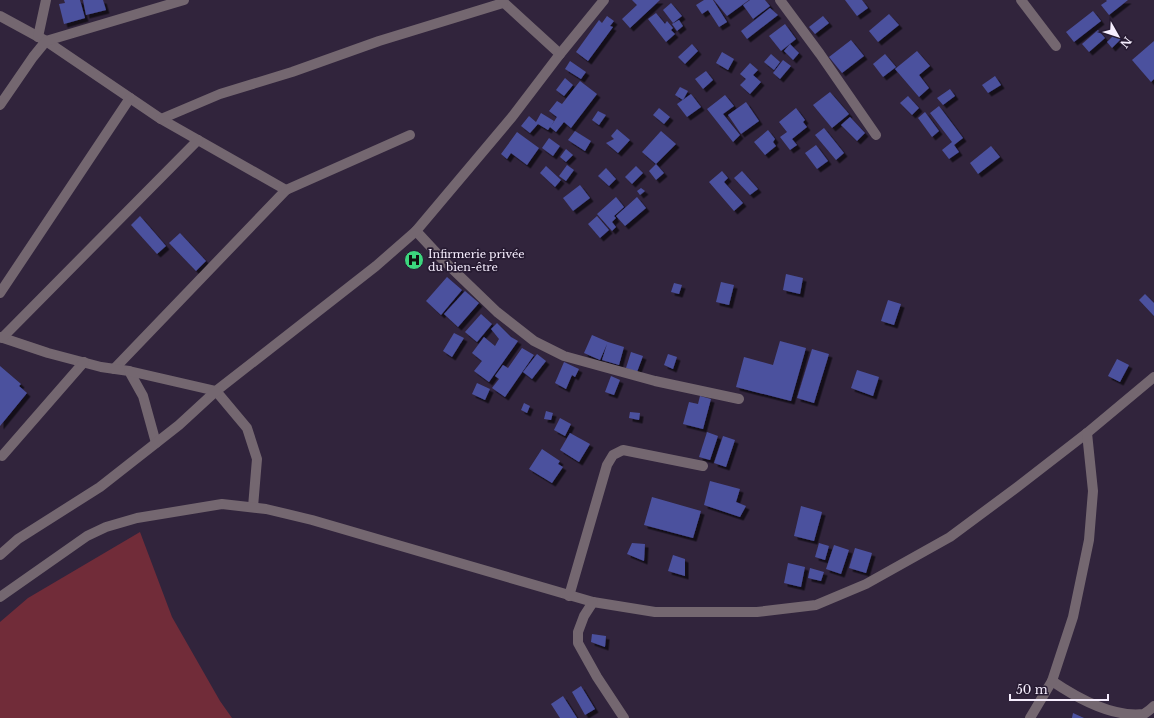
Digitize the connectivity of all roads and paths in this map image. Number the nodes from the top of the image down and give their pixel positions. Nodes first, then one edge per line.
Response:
1 (46, 0) edge
2 (184, 0) edge
3 (604, 0) edge
4 (780, 0) edge
5 (1022, 0) edge
6 (502, 1) edge
7 (0, 16) edge
8 (42, 39) junction
9 (1056, 46) dead end
10 (560, 54) junction
11 (130, 98) junction
12 (0, 105) edge
13 (160, 118) junction
14 (410, 135) dead end
15 (876, 136) dead end
16 (198, 140) junction
17 (286, 190) junction
18 (416, 232) junction
19 (0, 293) edge
20 (1, 338) edge
21 (84, 362) junction
22 (114, 369) junction
23 (129, 371) junction
24 (1154, 377) edge
25 (216, 391) junction
26 (739, 399) dead end
27 (1087, 433) junction
28 (156, 443) junction
29 (2, 456) dead end
30 (703, 466) dead end
31 (253, 507) junction
32 (0, 555) edge
33 (569, 596) junction
34 (0, 597) edge
35 (593, 602) junction
36 (1052, 681) junction
37 (1154, 706) edge
38 (624, 718) edge
39 (1030, 718) edge

1 - 8 street
2 - 8 street
3 - 10 street
4 - 15 street
5 - 9 street
6 - 10 street
6 - 13 street
7 - 8 street
8 - 11 street
8 - 12 street
10 - 18 street
11 - 13 street
11 - 19 street
13 - 16 street
14 - 17 street
16 - 17 street
16 - 20 street
17 - 22 street
18 - 25 street
18 - 26 street
20 - 21 street
21 - 22 street
21 - 29 street
22 - 23 street
23 - 25 street
23 - 28 street
24 - 27 street
25 - 28 street
25 - 31 street
27 - 35 street
27 - 36 street
28 - 32 street
30 - 33 street
31 - 33 street
31 - 34 street
33 - 35 street
35 - 38 street
36 - 37 street
36 - 39 street

